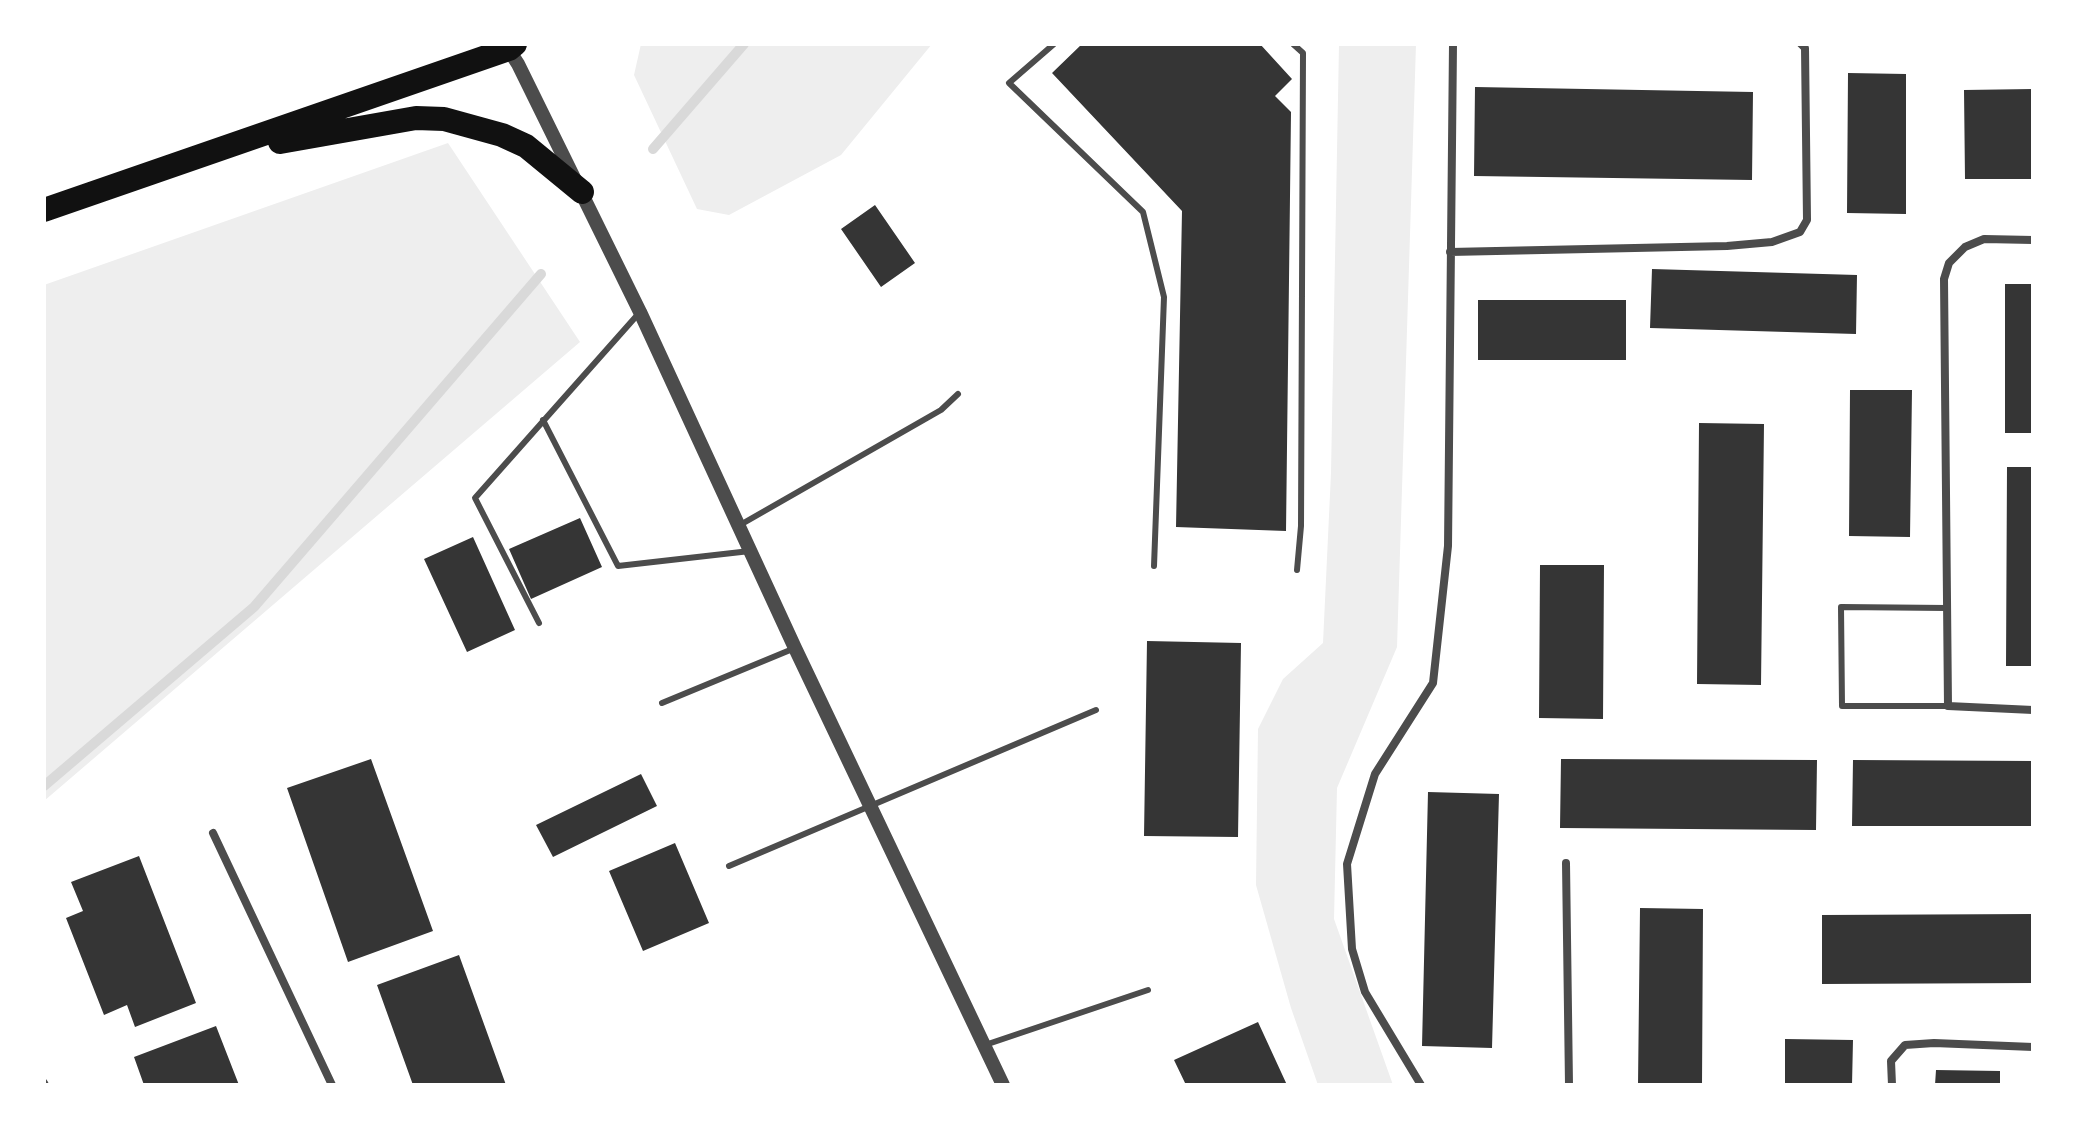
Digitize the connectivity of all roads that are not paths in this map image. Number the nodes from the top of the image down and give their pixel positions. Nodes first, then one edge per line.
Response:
1 (1054, 44) edge
2 (1293, 44) edge
3 (1453, 44) edge
4 (1801, 44) edge
5 (510, 46) edge
6 (211, 154) junction
7 (582, 192) junction
8 (44, 210) edge
9 (2033, 240) edge
10 (1450, 252) junction
11 (640, 312) junction
12 (958, 394) dead end
13 (543, 420) junction
14 (740, 525) junction
15 (751, 551) junction
16 (1154, 566) dead end
17 (1297, 570) dead end
18 (1947, 608) junction
19 (539, 623) dead end
20 (795, 648) junction
21 (662, 703) dead end
22 (1948, 706) junction
23 (1096, 710) dead end
24 (2033, 710) edge
25 (870, 805) junction
26 (213, 833) dead end
27 (1566, 863) dead end
28 (729, 866) dead end
29 (1148, 990) dead end
30 (985, 1045) junction
31 (2033, 1047) edge
32 (332, 1085) edge
33 (1003, 1085) edge
34 (1421, 1085) edge
35 (1569, 1085) edge
36 (1892, 1085) edge

1 - 16 lane
2 - 17 lane
3 - 10 street
4 - 10 street
5 - 6 highway
5 - 7 street
6 - 7 highway
6 - 8 highway
7 - 11 street
9 - 18 street
10 - 34 street
11 - 13 lane
11 - 14 street
12 - 14 lane
13 - 15 lane
13 - 19 lane
14 - 15 street
15 - 20 street
18 - 22 street
18 - 22 lane
20 - 21 lane
20 - 25 street
22 - 24 street
23 - 25 lane
25 - 28 lane
25 - 30 street
26 - 32 street
27 - 35 street
29 - 30 lane
30 - 33 street
31 - 36 street

